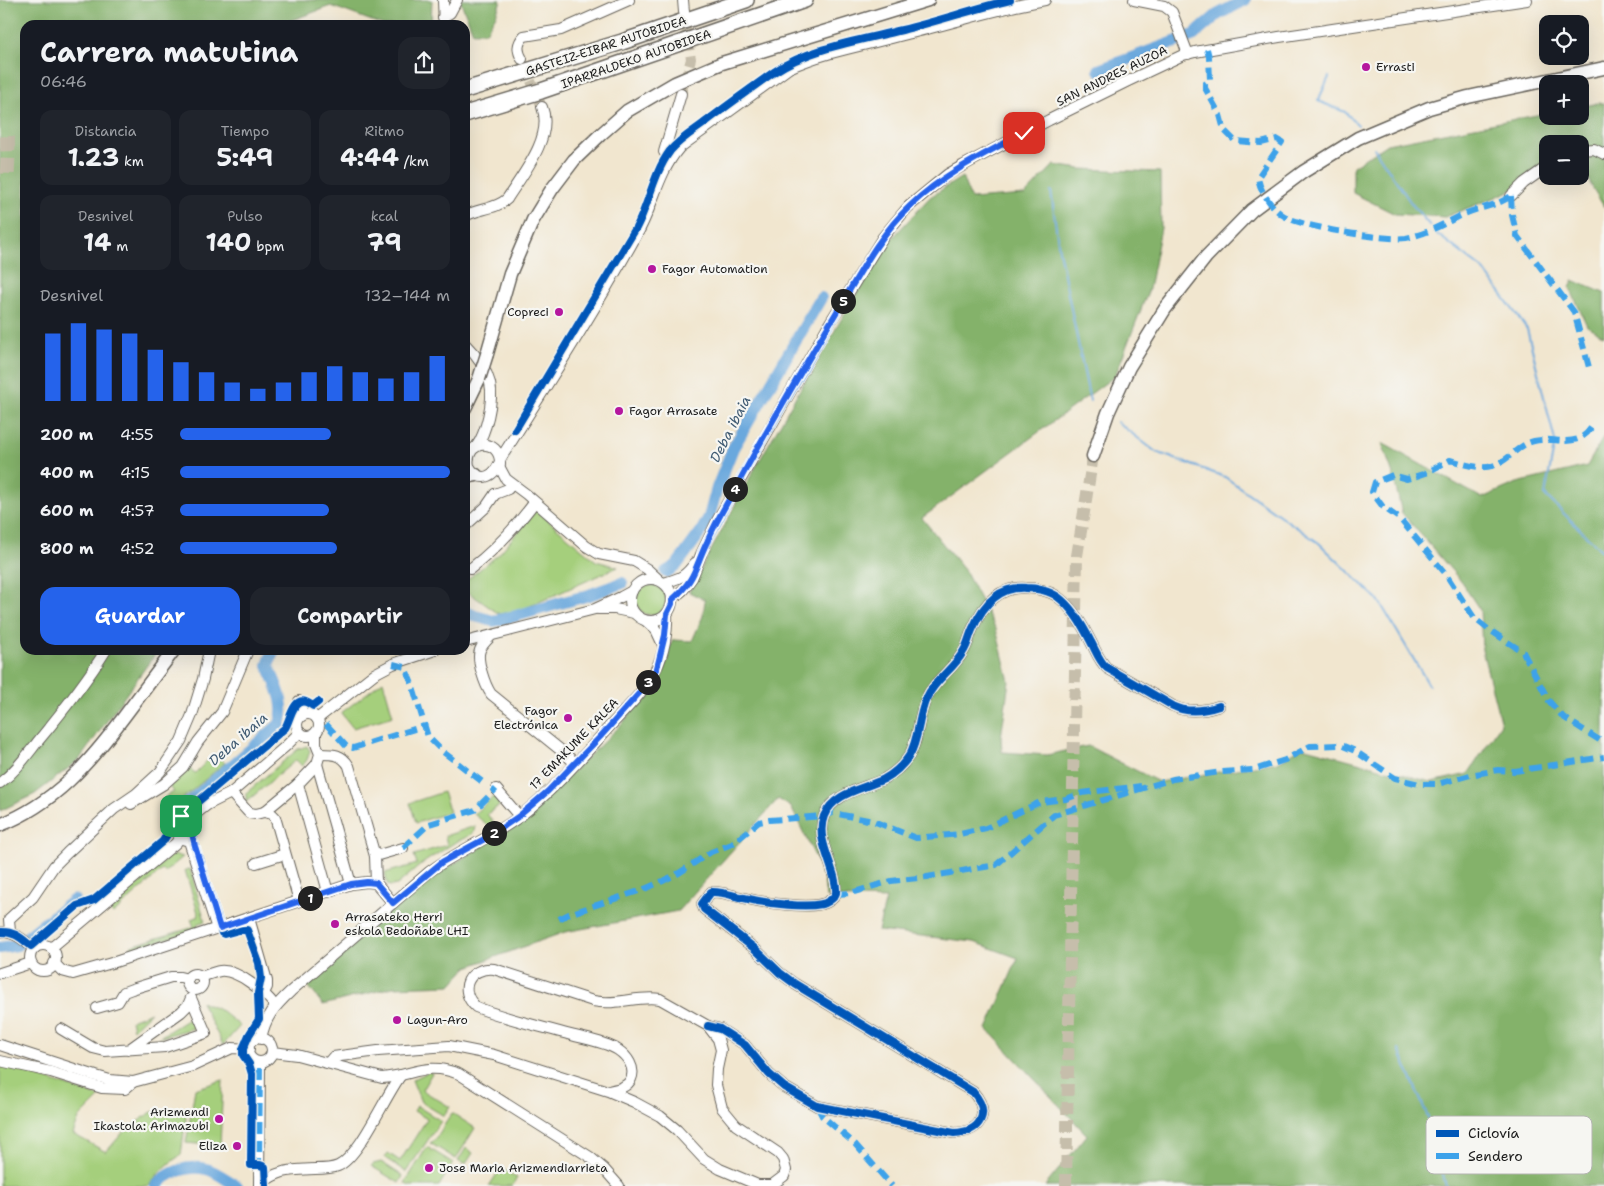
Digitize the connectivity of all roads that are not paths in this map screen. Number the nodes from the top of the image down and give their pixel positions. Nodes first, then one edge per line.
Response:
1 (443, 0) edge
2 (457, 0) edge
3 (630, 0) edge
4 (683, 0) edge
5 (746, 0) edge
6 (805, 0) edge
7 (928, 0) edge
8 (1045, 0) edge
9 (1134, 0) edge
10 (1527, 0) edge
11 (684, 12) tunnel mouth
12 (443, 20) edge
13 (444, 20) edge
14 (1185, 45) junction
15 (522, 59) tunnel mouth
16 (1604, 68) edge
17 (470, 88) edge
18 (681, 94) tunnel mouth
19 (542, 107) tunnel mouth
20 (470, 112) edge
21 (1589, 149) edge
22 (1604, 154) edge
23 (670, 159) junction
24 (1539, 172) edge
25 (1511, 196) dead end
26 (470, 214) edge
27 (470, 350) edge
28 (470, 398) edge
29 (488, 418) junction
30 (476, 447) junction
31 (496, 450) junction
32 (470, 454) edge
33 (1093, 456) tunnel mouth
34 (499, 465) junction
35 (479, 476) edge
36 (508, 489) junction
37 (495, 494) junction
38 (534, 502) junction
39 (470, 521) edge
40 (702, 552) junction
41 (624, 560) junction
42 (470, 569) dead end
43 (661, 582) junction
44 (634, 587) junction
45 (672, 600) junction
46 (595, 609) junction
47 (634, 613) junction
48 (667, 614) junction
49 (646, 621) junction
50 (490, 636) junction
51 (470, 642) edge
52 (663, 645) junction
53 (470, 646) edge
54 (103, 655) edge
55 (170, 655) edge
56 (208, 655) edge
57 (246, 655) edge
58 (420, 655) edge
59 (479, 657) junction
60 (299, 701) dead end
61 (1219, 706) dead end
62 (303, 715) junction
63 (317, 719) junction
64 (300, 732) junction
65 (316, 732) junction
66 (320, 754) junction
67 (317, 764) junction
68 (572, 765) junction
69 (0, 782) edge
70 (298, 784) junction
71 (496, 789) dead end
72 (231, 793) junction
73 (114, 809) junction
74 (264, 812) junction
75 (519, 816) junction
76 (0, 825) edge
77 (179, 838) junction
78 (403, 848) dead end
79 (285, 854) junction
80 (375, 856) junction
81 (256, 863) dead end
82 (376, 883) junction
83 (351, 884) junction
84 (328, 892) junction
85 (299, 901) junction
86 (393, 903) junction
87 (249, 918) junction
88 (218, 929) junction
89 (9, 933) edge
90 (32, 947) junction
91 (51, 948) junction
92 (31, 963) junction
93 (54, 963) junction
94 (0, 973) edge
95 (201, 977) junction
96 (188, 979) junction
97 (264, 993) junction
98 (191, 994) junction
99 (275, 1006) junction
100 (97, 1008) dead end
101 (708, 1026) junction
102 (61, 1029) dead end
103 (261, 1039) junction
104 (0, 1045) edge
105 (744, 1045) junction
106 (249, 1049) junction
107 (128, 1050) junction
108 (721, 1050) junction
109 (272, 1052) junction
110 (0, 1061) edge
111 (260, 1062) junction
112 (328, 1063) junction
113 (401, 1075) junction
114 (372, 1076) junction
115 (133, 1082) junction
116 (626, 1086) junction
117 (608, 1091) junction
118 (386, 1097) junction
119 (634, 1102) junction
120 (259, 1186) edge
121 (619, 1186) edge

1 - 12 street
2 - 13 street
3 - 15 street
4 - 11 street
5 - 17 highway, GASTEIZ-EIBAR AUTOBIDEA
6 - 20 highway, IPARRALDEKO AUTOBIDEA
7 - 28 main road, bridge
8 - 23 street
9 - 14 street
10 - 14 street, SAN ANDRES AUZOA
14 - 40 street, SAN ANDRES AUZOA
16 - 33 main road
18 - 23 street
19 - 26 street
21 - 22 street
23 - 34 street
24 - 25 street
27 - 29 street
29 - 30 street
29 - 31 street
30 - 31 street
30 - 32 street
31 - 34 street
34 - 35 street
34 - 38 street
35 - 36 street
35 - 37 street
36 - 37 street
36 - 38 street
37 - 39 street
38 - 41 street
38 - 42 street
40 - 43 street
40 - 45 street
41 - 43 street
41 - 44 street
43 - 44 street
43 - 45 street
44 - 46 street
44 - 47 street
45 - 48 street
46 - 47 street
46 - 50 street
47 - 49 street
48 - 49 street
48 - 52 street, 17 EMAKUME KALEA
49 - 52 street
50 - 51 street
50 - 59 street
52 - 68 street, 17 EMAKUME KALEA
53 - 59 street
54 - 69 street
55 - 76 main road
56 - 73 street
57 - 73 street
58 - 63 street
59 - 68 street
60 - 62 street
61 - 105 street
62 - 63 street
62 - 64 street
63 - 65 street
64 - 65 street
64 - 72 street
65 - 66 street
66 - 67 street
66 - 80 street
67 - 70 street
67 - 83 street
68 - 75 street, 17 EMAKUME KALEA
70 - 74 street
70 - 84 street
71 - 75 street
72 - 74 street
72 - 77 street
73 - 89 street
74 - 79 street
75 - 86 street, 17 EMAKUME KALEA
77 - 88 street
77 - 91 street
78 - 80 street
79 - 81 street
79 - 85 street
80 - 82 street
82 - 83 street
82 - 86 street
83 - 84 street
84 - 85 street
85 - 87 street
86 - 99 street, 17 EMAKUME KALEA
87 - 88 street
87 - 97 street
88 - 93 street
89 - 90 street
90 - 91 street
90 - 92 street
91 - 93 street
92 - 93 street
92 - 94 street
95 - 96 street
95 - 97 street
95 - 98 street
96 - 98 street
96 - 100 street
97 - 99 street
98 - 107 street
98 - 107 street
99 - 103 street, 17 EMAKUME KALEA
101 - 105 street
101 - 108 street
101 - 116 street
102 - 107 street
103 - 106 street
103 - 109 street
104 - 115 street
105 - 108 street
106 - 111 street
106 - 115 street
108 - 119 street
109 - 111 street
109 - 112 street
110 - 115 street
111 - 120 street
112 - 114 street
112 - 117 street
113 - 114 street
113 - 118 street
113 - 121 street
114 - 118 street
116 - 117 street
116 - 119 street
117 - 119 street
118 - 120 street

